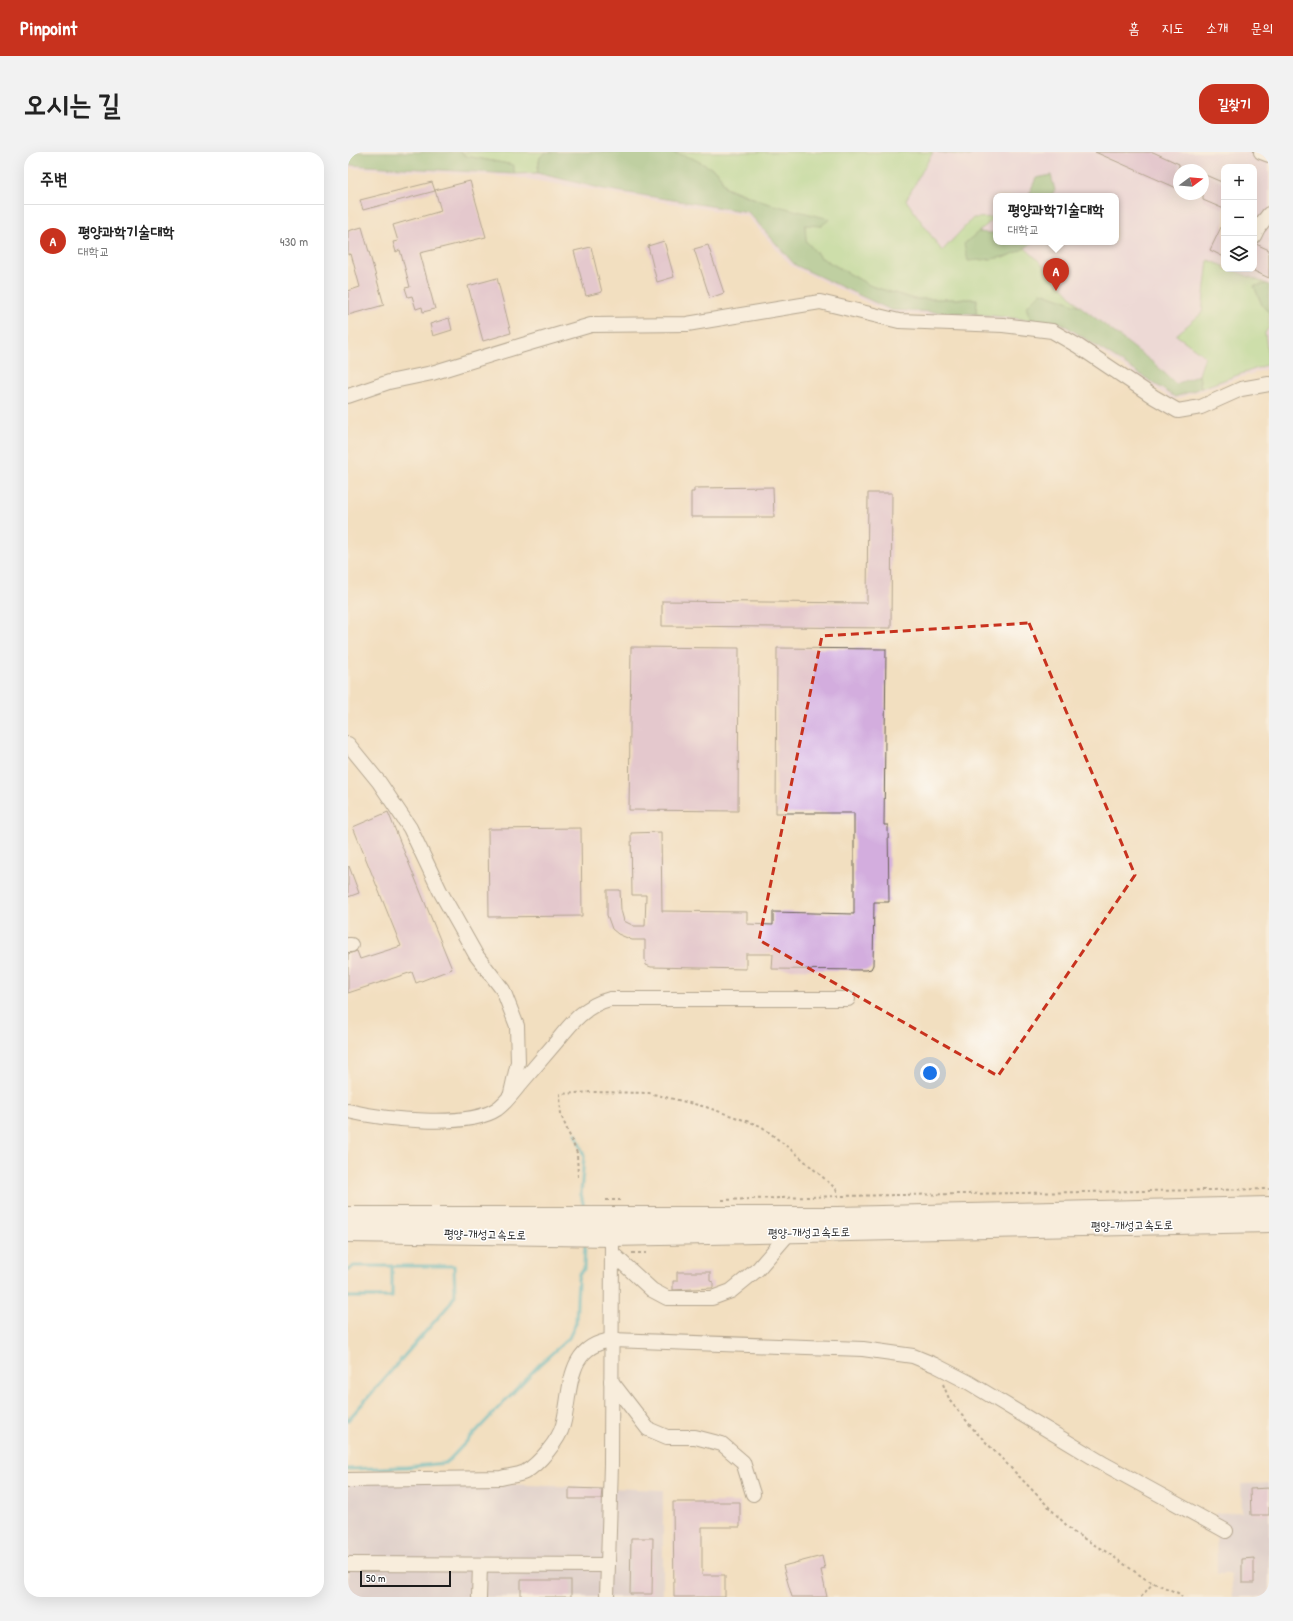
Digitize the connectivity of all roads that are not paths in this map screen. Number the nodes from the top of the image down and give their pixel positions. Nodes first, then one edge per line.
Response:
1 (1261, 152) edge
2 (1269, 155) edge
3 (1269, 214) edge
4 (1257, 230) edge
5 (1269, 384) edge
6 (348, 396) edge
7 (348, 744) edge
8 (848, 999) dead end
9 (511, 1096) junction
10 (348, 1111) edge
11 (1269, 1207) edge
12 (348, 1217) edge
13 (1269, 1222) edge
14 (581, 1226) junction
15 (607, 1228) junction
16 (348, 1232) edge
17 (790, 1232) junction
18 (612, 1340) junction
19 (611, 1381) junction
20 (348, 1480) edge
21 (753, 1494) dead end
22 (1226, 1531) dead end
23 (348, 1564) edge
24 (480, 1565) junction
25 (607, 1565) junction
26 (479, 1597) edge
27 (607, 1597) edge

1 - 2 street
3 - 4 street
5 - 6 street
7 - 9 street
8 - 9 street
9 - 10 street
11 - 15 highway, 평양-개성고속도로
12 - 14 highway, 평양-개성고속도로
13 - 17 highway, 평양-개성고속도로
14 - 15 highway, 평양-개성고속도로
14 - 16 highway, 평양-개성고속도로
15 - 17 highway, 평양-개성고속도로
15 - 17 street
15 - 18 street
18 - 19 street
18 - 20 street
18 - 22 street
19 - 21 street
19 - 25 street
23 - 24 street
24 - 25 street
24 - 26 street
25 - 27 street

